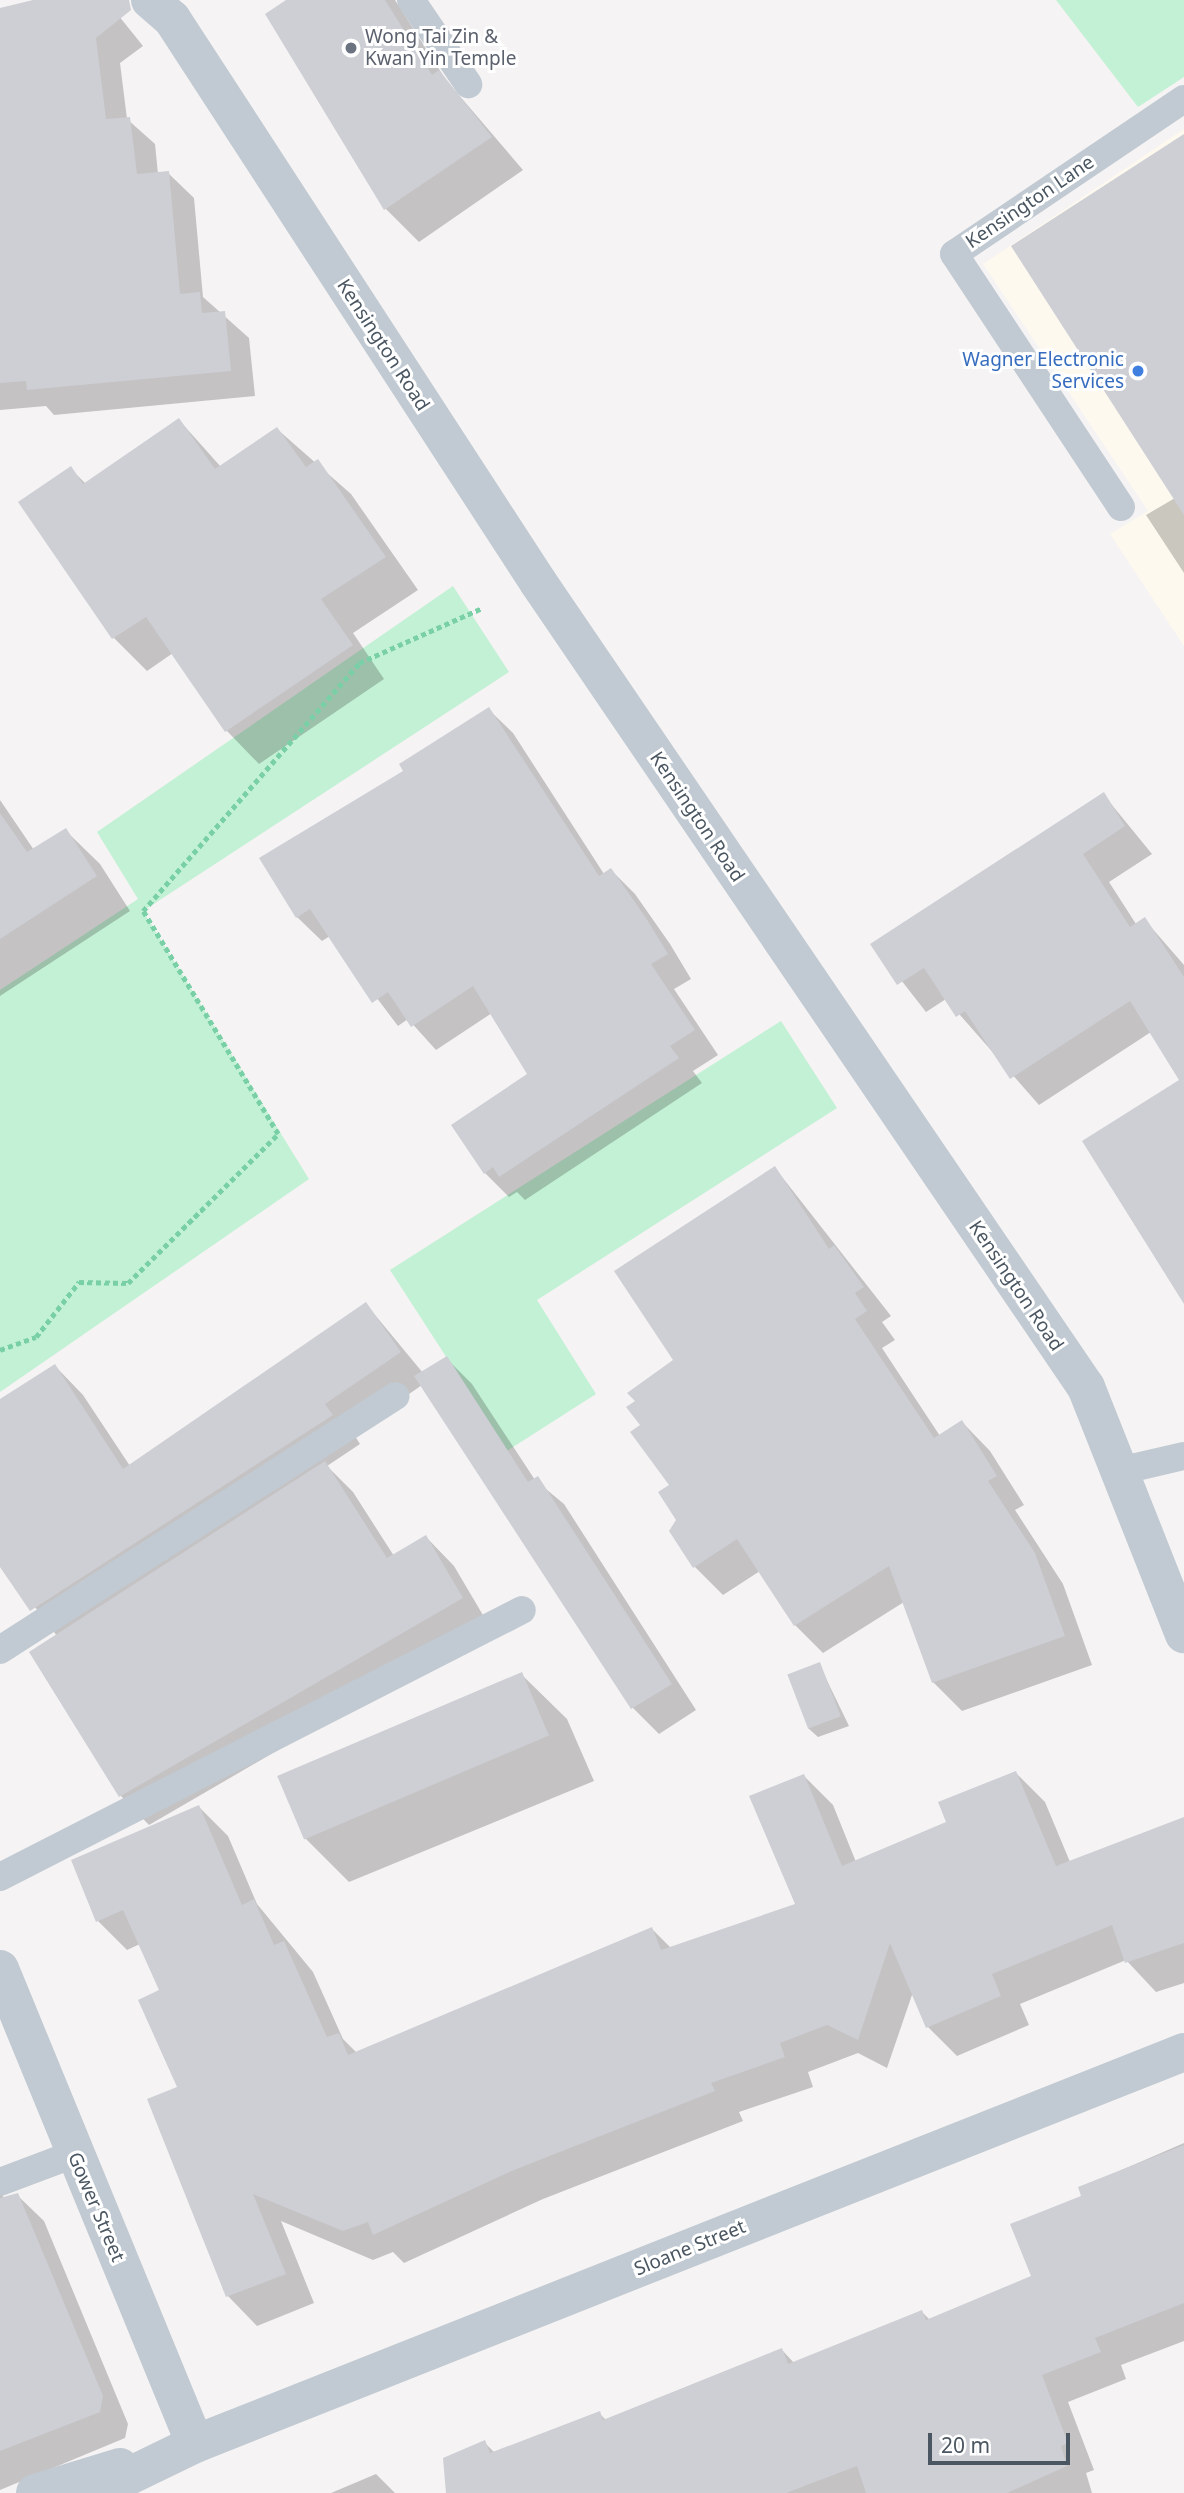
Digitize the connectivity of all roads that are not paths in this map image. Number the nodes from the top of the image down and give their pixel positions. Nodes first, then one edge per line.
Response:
1 (411, 0) edge
2 (164, 6) edge
3 (468, 84) dead end
4 (1184, 99) edge
5 (1121, 507) dead end
6 (396, 1396) dead end
7 (1184, 1456) edge
8 (1119, 1471) junction
9 (522, 1610) dead end
10 (1184, 1634) edge
11 (0, 1650) edge
12 (0, 1877) edge
13 (0, 1969) edge
14 (1184, 2052) edge
15 (74, 2154) junction
16 (0, 2182) edge
17 (195, 2444) junction
18 (35, 2493) edge
19 (94, 2493) edge

1 - 3 lane
2 - 8 street, Kensington Road
4 - 5 lane, Kensington Lane
6 - 11 lane
7 - 8 lane
8 - 10 street, Kensington Road
9 - 12 lane
13 - 15 street, Gower Street
14 - 17 street, Sloane Street
15 - 16 lane
15 - 17 street, Gower Street
17 - 18 street, Sloane Street
17 - 19 street, Sloane Street

